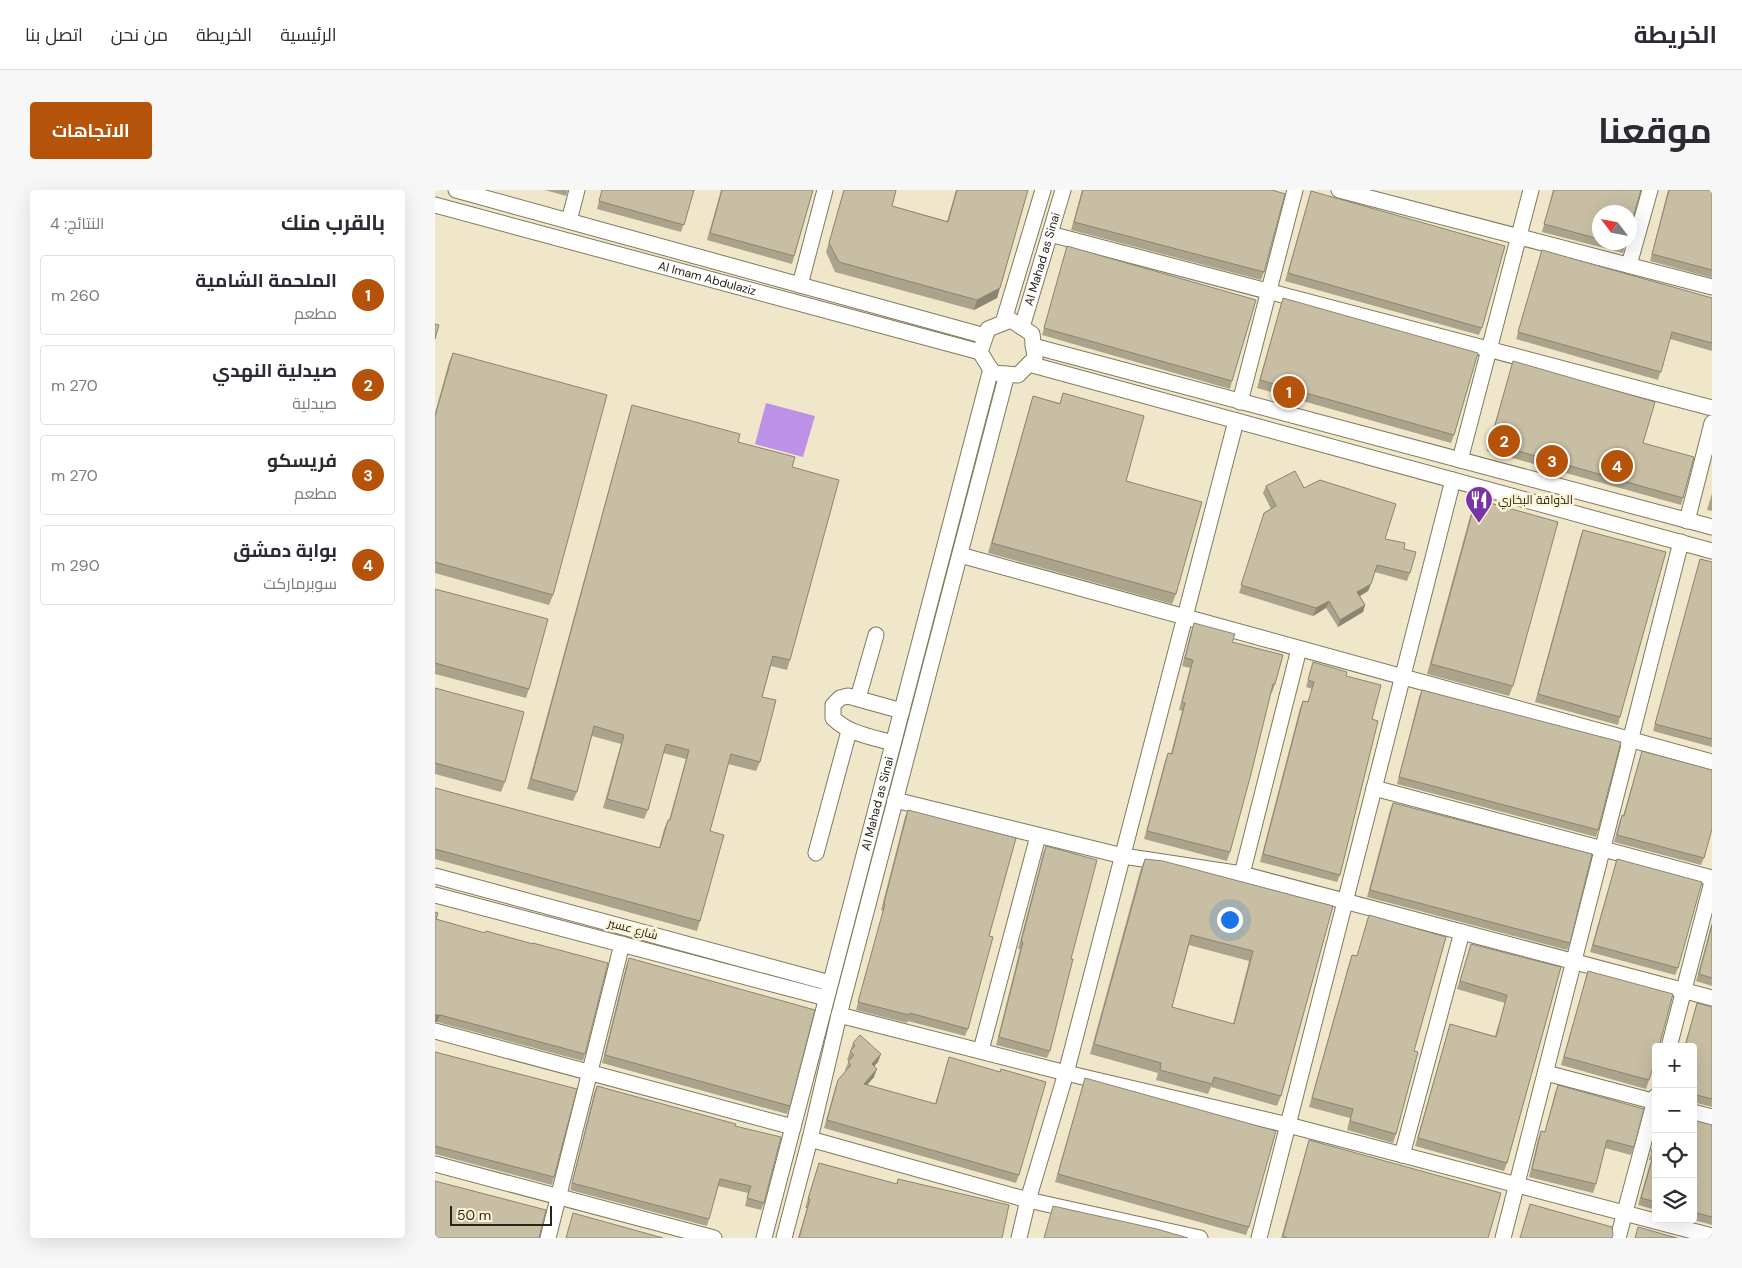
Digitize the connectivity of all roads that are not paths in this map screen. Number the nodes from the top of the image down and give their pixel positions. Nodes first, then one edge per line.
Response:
1 (577, 190) edge
2 (825, 190) edge
3 (1043, 190) edge
4 (1063, 190) edge
5 (1295, 190) edge
6 (1339, 190) edge
7 (1531, 190) edge
8 (1650, 190) edge
9 (461, 191) edge
10 (435, 205) edge
11 (569, 221) junction
12 (1049, 234) junction
13 (1518, 236) junction
14 (1629, 265) junction
15 (800, 285) junction
16 (1712, 287) edge
17 (1269, 292) junction
18 (1003, 324) junction
19 (1021, 327) junction
20 (985, 336) junction
21 (1033, 346) junction
22 (1489, 349) junction
23 (980, 352) junction
24 (1029, 364) junction
25 (991, 369) junction
26 (1007, 374) junction
27 (1240, 402) junction
28 (1712, 408) edge
29 (1236, 421) junction
30 (1712, 423) edge
31 (1460, 460) junction
32 (1453, 480) junction
33 (1687, 521) junction
34 (1712, 527) edge
35 (1681, 542) junction
36 (1712, 550) edge
37 (961, 555) junction
38 (1185, 617) junction
39 (876, 635) dead end
40 (1299, 649) junction
41 (1403, 677) junction
42 (858, 698) junction
43 (902, 711) junction
44 (849, 731) junction
45 (1630, 740) junction
46 (893, 743) junction
47 (1712, 762) edge
48 (1374, 788) junction
49 (895, 800) junction
50 (1037, 836) junction
51 (1603, 849) junction
52 (816, 853) dead end
53 (1123, 856) junction
54 (1241, 874) junction
55 (435, 876) edge
56 (1712, 880) edge
57 (435, 895) edge
58 (1345, 901) junction
59 (1462, 932) junction
60 (622, 944) junction
61 (1574, 962) junction
62 (830, 983) junction
63 (1683, 991) junction
64 (826, 998) junction
65 (1712, 998) edge
66 (839, 1016) junction
67 (435, 1031) edge
68 (1670, 1043) edge
69 (981, 1050) junction
70 (590, 1073) junction
71 (1066, 1073) junction
72 (1546, 1073) junction
73 (1652, 1099) edge
74 (1652, 1111) edge
75 (1697, 1113) edge
76 (1712, 1117) edge
77 (1288, 1125) junction
78 (793, 1127) junction
79 (810, 1139) junction
80 (1402, 1155) junction
81 (435, 1164) edge
82 (1517, 1185) junction
83 (559, 1197) junction
84 (1028, 1200) junction
85 (1625, 1213) junction
86 (1712, 1236) edge
87 (548, 1238) edge
88 (714, 1238) edge
89 (764, 1238) edge
90 (784, 1238) edge
91 (1019, 1238) edge
92 (1200, 1238) edge
93 (1259, 1238) edge
94 (1503, 1238) edge
95 (1619, 1238) edge

1 - 11 street
2 - 15 street
3 - 18 street, Al Mahad as Sinai
4 - 12 street, Al Mahad as Sinai
5 - 17 street
6 - 13 street
7 - 13 street
8 - 14 street
9 - 11 street
10 - 23 street, Al Imam Abdulaziz
11 - 15 street
12 - 17 street
12 - 19 street, Al Mahad as Sinai
13 - 14 street
13 - 22 street
14 - 16 street
15 - 20 street
17 - 22 street
17 - 27 street
18 - 19 street
18 - 20 street
19 - 21 street
20 - 23 street
21 - 24 street
21 - 27 street
22 - 28 street
22 - 31 street
23 - 25 street
24 - 26 street
24 - 29 street
25 - 26 street
25 - 43 street, Al Mahad as Sinai
26 - 37 street, Al Mahad as Sinai
27 - 31 street
29 - 32 street
29 - 38 street
30 - 33 street
31 - 33 street
32 - 35 street
32 - 41 street
33 - 34 street
35 - 36 street
35 - 45 street
37 - 38 street
37 - 49 street, Al Mahad as Sinai
38 - 40 street
38 - 53 street
39 - 42 street
40 - 41 street
40 - 54 street
41 - 45 street
41 - 48 street
42 - 43 street
42 - 44 street
43 - 46 street, Al Mahad as Sinai
44 - 46 street
44 - 52 street
45 - 47 street
45 - 51 street
46 - 62 street, Al Mahad as Sinai
48 - 51 street
48 - 58 street
49 - 50 street
49 - 66 street, Al Mahad as Sinai
50 - 53 street
50 - 69 street
51 - 56 street
51 - 61 street
53 - 54 street
53 - 71 street
54 - 58 street
55 - 62 street, شارع عسير
56 - 63 street
57 - 60 street, شارع عسير
58 - 59 street
58 - 77 street
59 - 61 street
59 - 80 street
60 - 64 street, شارع عسير
60 - 70 street
61 - 63 street
61 - 72 street
62 - 64 street, Al Mahad as Sinai
63 - 65 street
63 - 68 street
64 - 78 street, Al Mahad as Sinai
66 - 69 street
66 - 79 street, Al Mahad as Sinai
67 - 70 street
69 - 71 street
70 - 78 street
70 - 83 street
71 - 77 street
71 - 84 street
72 - 73 street
72 - 82 street
74 - 85 street
75 - 76 street
77 - 80 street
77 - 93 street
78 - 89 street, Al Mahad as Sinai
79 - 84 street
79 - 90 street, Al Mahad as Sinai
80 - 82 street
81 - 83 street
82 - 85 street
82 - 94 street
83 - 87 street
83 - 88 street
84 - 91 street
84 - 92 street
85 - 86 street
85 - 95 street

